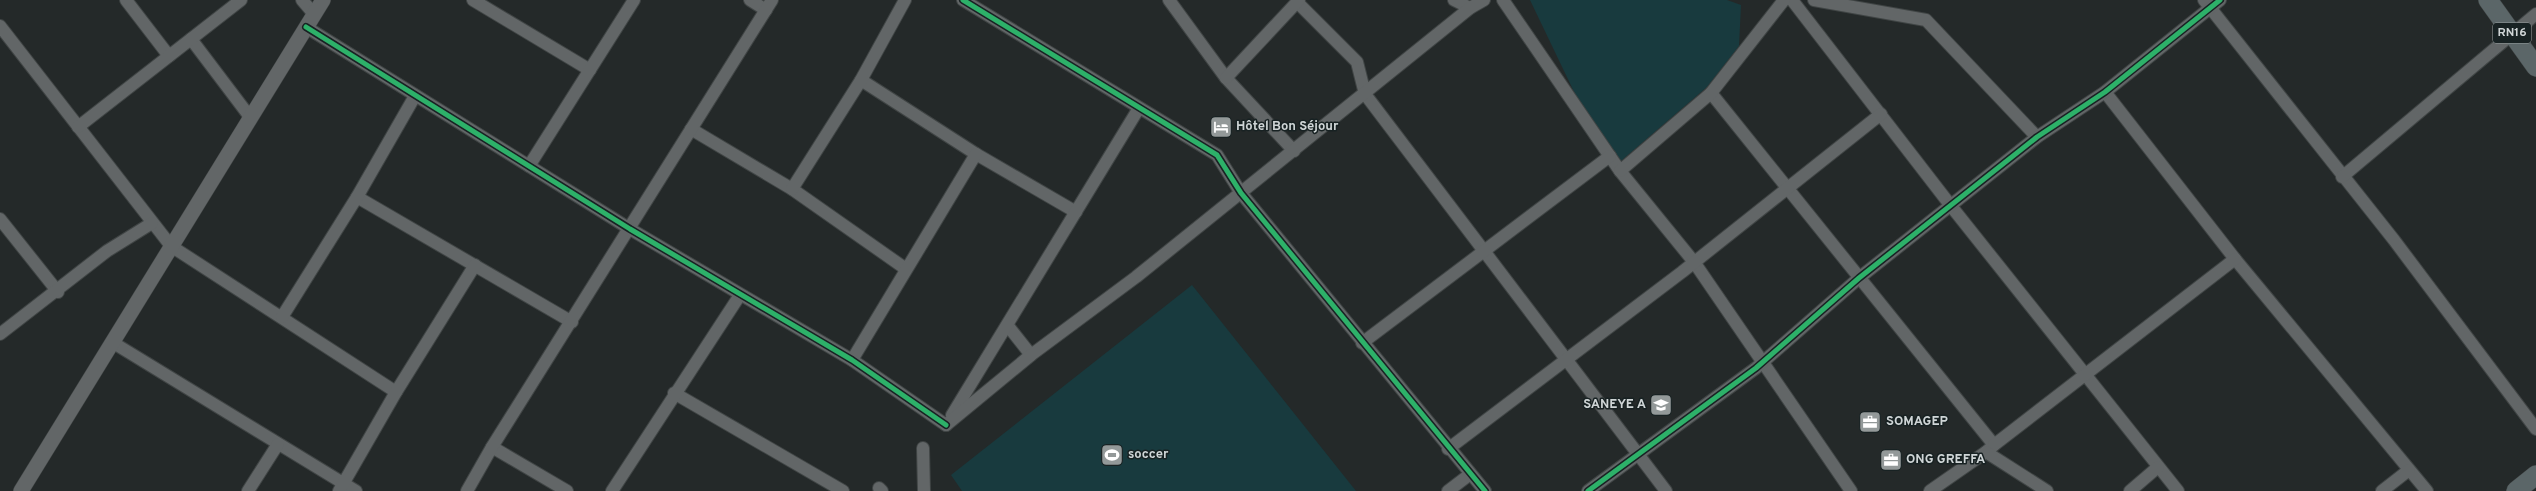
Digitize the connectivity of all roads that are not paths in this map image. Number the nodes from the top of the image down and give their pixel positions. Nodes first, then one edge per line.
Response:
1 (126, 0) edge
2 (241, 0) edge
3 (302, 0) edge
4 (322, 0) edge
5 (634, 0) edge
6 (750, 0) edge
7 (905, 0) edge
8 (963, 0) edge
9 (1169, 0) edge
10 (1454, 0) edge
11 (1484, 0) edge
12 (1503, 0) edge
13 (1784, 0) edge
14 (1792, 0) edge
15 (1814, 0) edge
16 (2220, 0) edge
17 (2488, 0) edge
18 (476, 1) edge
19 (1298, 1) edge
20 (2207, 4) edge
21 (769, 5) edge
22 (1470, 8) junction
23 (2536, 14) edge
24 (310, 20) junction
25 (0, 26) edge
26 (2512, 33) junction
27 (191, 39) junction
28 (169, 56) junction
29 (2536, 67) edge
30 (590, 70) junction
31 (1226, 78) junction
32 (861, 80) junction
33 (2105, 92) junction
34 (1711, 93) junction
35 (1365, 94) junction
36 (415, 96) junction
37 (1140, 108) junction
38 (1881, 114) junction
39 (250, 117) junction
40 (78, 128) junction
41 (691, 129) junction
42 (2038, 138) junction
43 (1294, 151) junction
44 (976, 154) junction
45 (1610, 156) junction
46 (529, 166) junction
47 (1620, 171) junction
48 (2342, 177) junction
49 (1786, 188) junction
50 (792, 189) junction
51 (1241, 193) junction
52 (357, 197) junction
53 (1951, 206) junction
54 (1076, 212) junction
55 (0, 219) edge
56 (152, 223) junction
57 (630, 229) junction
58 (171, 246) junction
59 (1483, 250) junction
60 (2235, 259) junction
61 (1694, 262) junction
62 (475, 265) junction
63 (906, 268) junction
64 (1859, 278) junction
65 (58, 292) junction
66 (740, 295) junction
67 (282, 317) junction
68 (572, 322) junction
69 (1008, 326) junction
70 (0, 334) edge
71 (112, 342) junction
72 (1362, 343) junction
73 (1031, 355) junction
74 (1566, 358) junction
75 (852, 360) junction
76 (1762, 364) junction
77 (2086, 374) junction
78 (396, 392) junction
79 (674, 393) junction
80 (946, 425) junction
81 (2536, 429) edge
82 (278, 444) junction
83 (492, 447) junction
84 (923, 448) dead end
85 (1448, 449) junction
86 (1990, 449) junction
87 (1638, 453) junction
88 (2158, 467) junction
89 (2408, 470) junction
90 (1469, 475) junction
91 (2536, 475) edge
92 (341, 487) edge
93 (20, 491) edge
94 (248, 491) edge
95 (356, 491) edge
96 (467, 491) edge
97 (567, 491) edge
98 (612, 491) edge
99 (843, 491) edge
100 (924, 491) edge
101 (1448, 491) edge
102 (1484, 491) edge
103 (1588, 491) edge
104 (1666, 491) edge
105 (1851, 491) edge
106 (1930, 491) edge
107 (2047, 491) edge
108 (2130, 491) edge
109 (2178, 491) edge
110 (2382, 491) edge
111 (2427, 491) edge
112 (2516, 491) edge

1 - 28 street
2 - 27 street
3 - 24 street
4 - 24 street
5 - 30 street
6 - 21 street
7 - 32 street
8 - 37 street
9 - 31 street
10 - 22 street
11 - 22 street
12 - 45 street
13 - 34 street
14 - 38 street
15 - 42 street
16 - 20 street
17 - 26 main road, RN16
18 - 30 street
19 - 31 street
19 - 35 street
20 - 33 street
20 - 48 street
21 - 41 street
22 - 35 street
23 - 26 street
24 - 36 street
24 - 39 street
25 - 40 street
26 - 29 main road, RN16
26 - 48 street
27 - 28 street
27 - 39 street
28 - 40 street
30 - 46 street
31 - 43 street
32 - 44 street
32 - 50 street
33 - 42 street
33 - 60 street
34 - 47 street
34 - 49 street
35 - 43 street
35 - 59 street
36 - 46 street
36 - 52 street
37 - 51 street
37 - 54 street
38 - 49 street
38 - 53 street
39 - 58 street
40 - 56 street
41 - 50 street
41 - 57 street
42 - 53 street
43 - 51 street
44 - 54 street
44 - 63 street
45 - 47 street
45 - 59 street
46 - 57 street
47 - 61 street
48 - 81 street
49 - 61 street
49 - 64 street
50 - 63 street
51 - 72 street
51 - 73 street
52 - 62 street
52 - 67 street
53 - 64 street
53 - 77 street
54 - 69 street
55 - 65 street
56 - 58 street
56 - 65 street
57 - 66 street
57 - 68 street
58 - 67 street
58 - 71 street
59 - 72 street
59 - 74 street
60 - 77 street
60 - 89 street
61 - 74 street
61 - 76 street
62 - 68 street
62 - 78 street
63 - 75 street
64 - 76 street
64 - 86 street
65 - 70 street
66 - 75 street
66 - 79 street
67 - 78 street
68 - 83 street
69 - 73 street
69 - 80 street
71 - 82 street
71 - 93 street
72 - 85 street
73 - 80 street
74 - 85 street
74 - 87 street
75 - 80 street
76 - 87 street
76 - 105 street
77 - 86 street
77 - 88 street
78 - 92 street
79 - 98 street
79 - 99 street
82 - 92 street
82 - 94 street
83 - 96 street
83 - 97 street
84 - 100 street
85 - 90 street
86 - 106 street
86 - 107 street
87 - 103 street
87 - 104 street
88 - 108 street
88 - 109 street
89 - 110 street
89 - 111 street
90 - 101 street
90 - 102 street
91 - 112 main road
92 - 95 street

